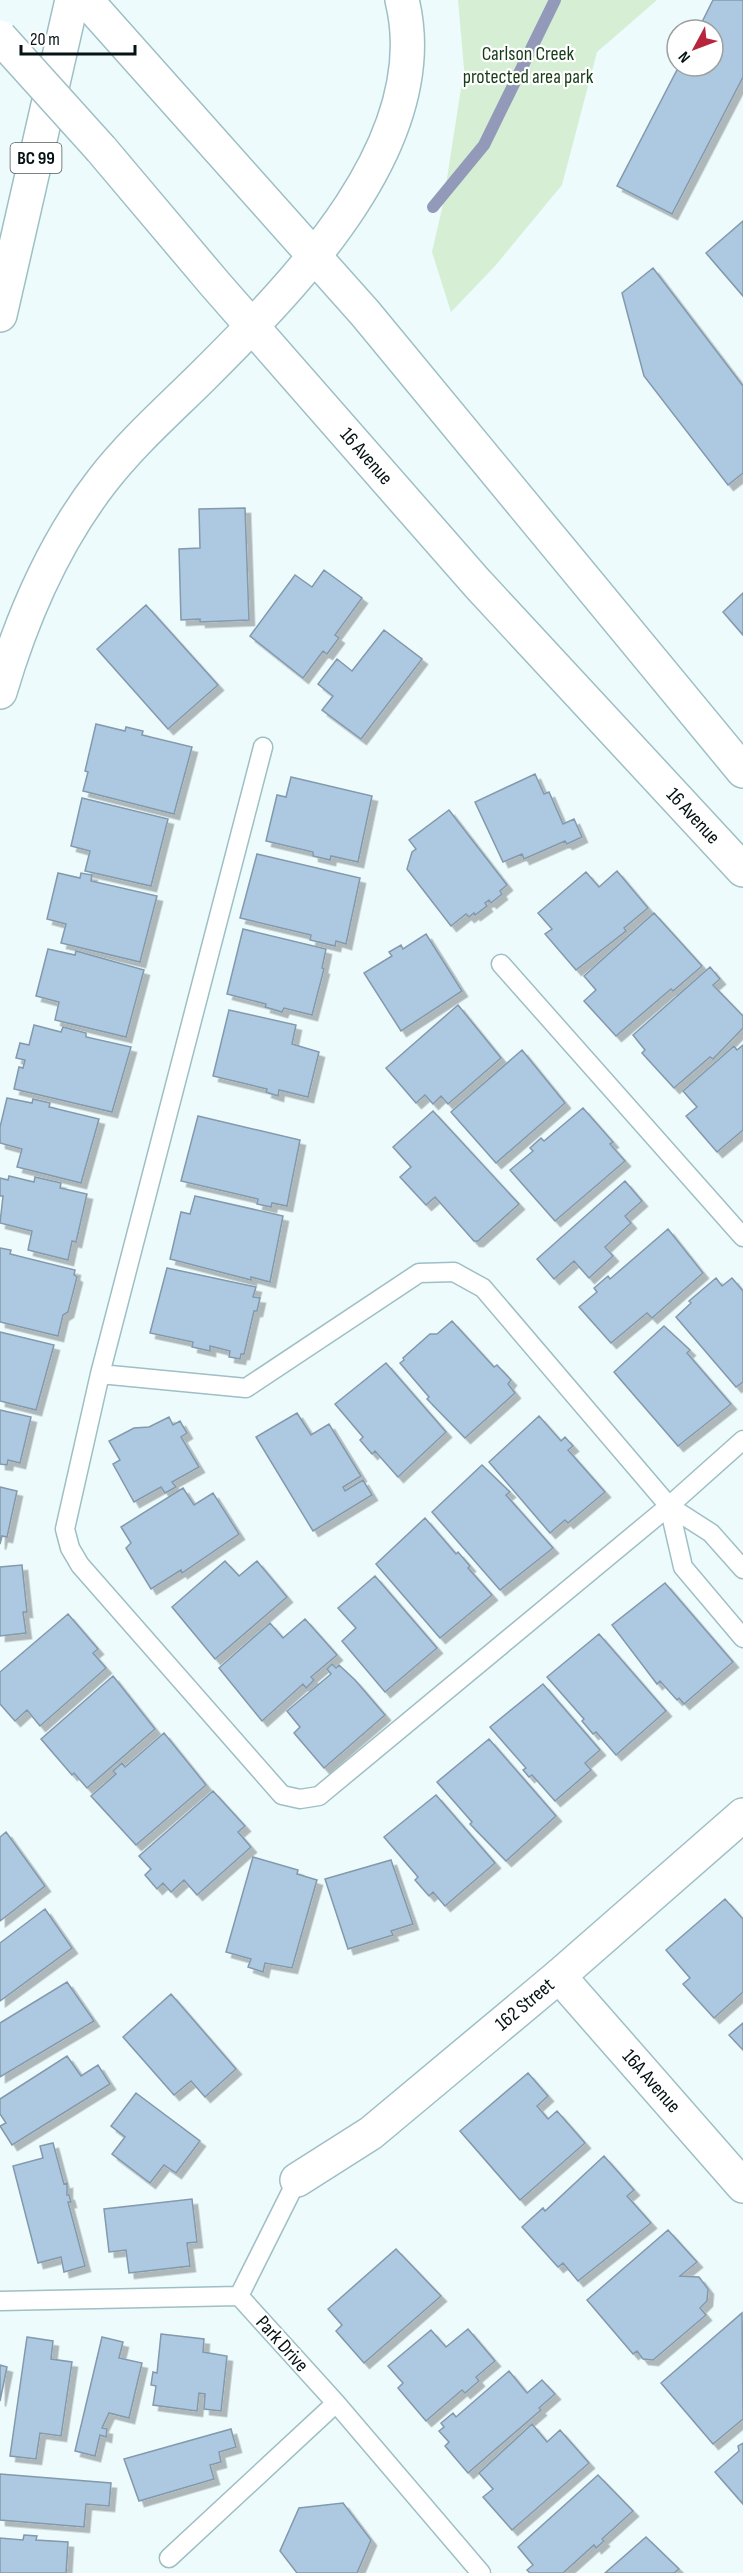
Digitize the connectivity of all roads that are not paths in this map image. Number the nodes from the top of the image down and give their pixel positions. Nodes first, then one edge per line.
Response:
1 (72, 0) edge
2 (86, 0) edge
3 (402, 0) edge
4 (0, 37) edge
5 (314, 254) junction
6 (0, 315) edge
7 (251, 325) junction
8 (0, 692) edge
9 (263, 747) dead end
10 (743, 771) edge
11 (743, 870) edge
12 (501, 964) dead end
13 (743, 1237) edge
14 (100, 1374) junction
15 (743, 1440) edge
16 (669, 1506) junction
17 (743, 1569) edge
18 (743, 1638) edge
19 (743, 1815) edge
20 (559, 1976) junction
21 (297, 2180) joint
22 (743, 2186) edge
23 (1, 2296) edge
24 (239, 2296) junction
25 (336, 2403) junction
26 (169, 2558) dead end
27 (481, 2573) edge

1 - 6 main road, BC 99
2 - 5 main road
3 - 5 main road
4 - 7 main road, 16 Avenue, bridge
5 - 7 main road
5 - 10 main road
7 - 8 main road
7 - 11 main road, 16 Avenue
9 - 14 lane
12 - 13 lane
14 - 16 lane
14 - 16 lane
15 - 16 lane
16 - 17 lane
16 - 18 lane
19 - 20 main road, 162 Street
20 - 21 main road, 162 Street
20 - 22 main road, 16A Avenue
21 - 24 lane
23 - 24 lane
24 - 25 lane, Park Drive
25 - 26 lane
25 - 27 lane, Park Drive

